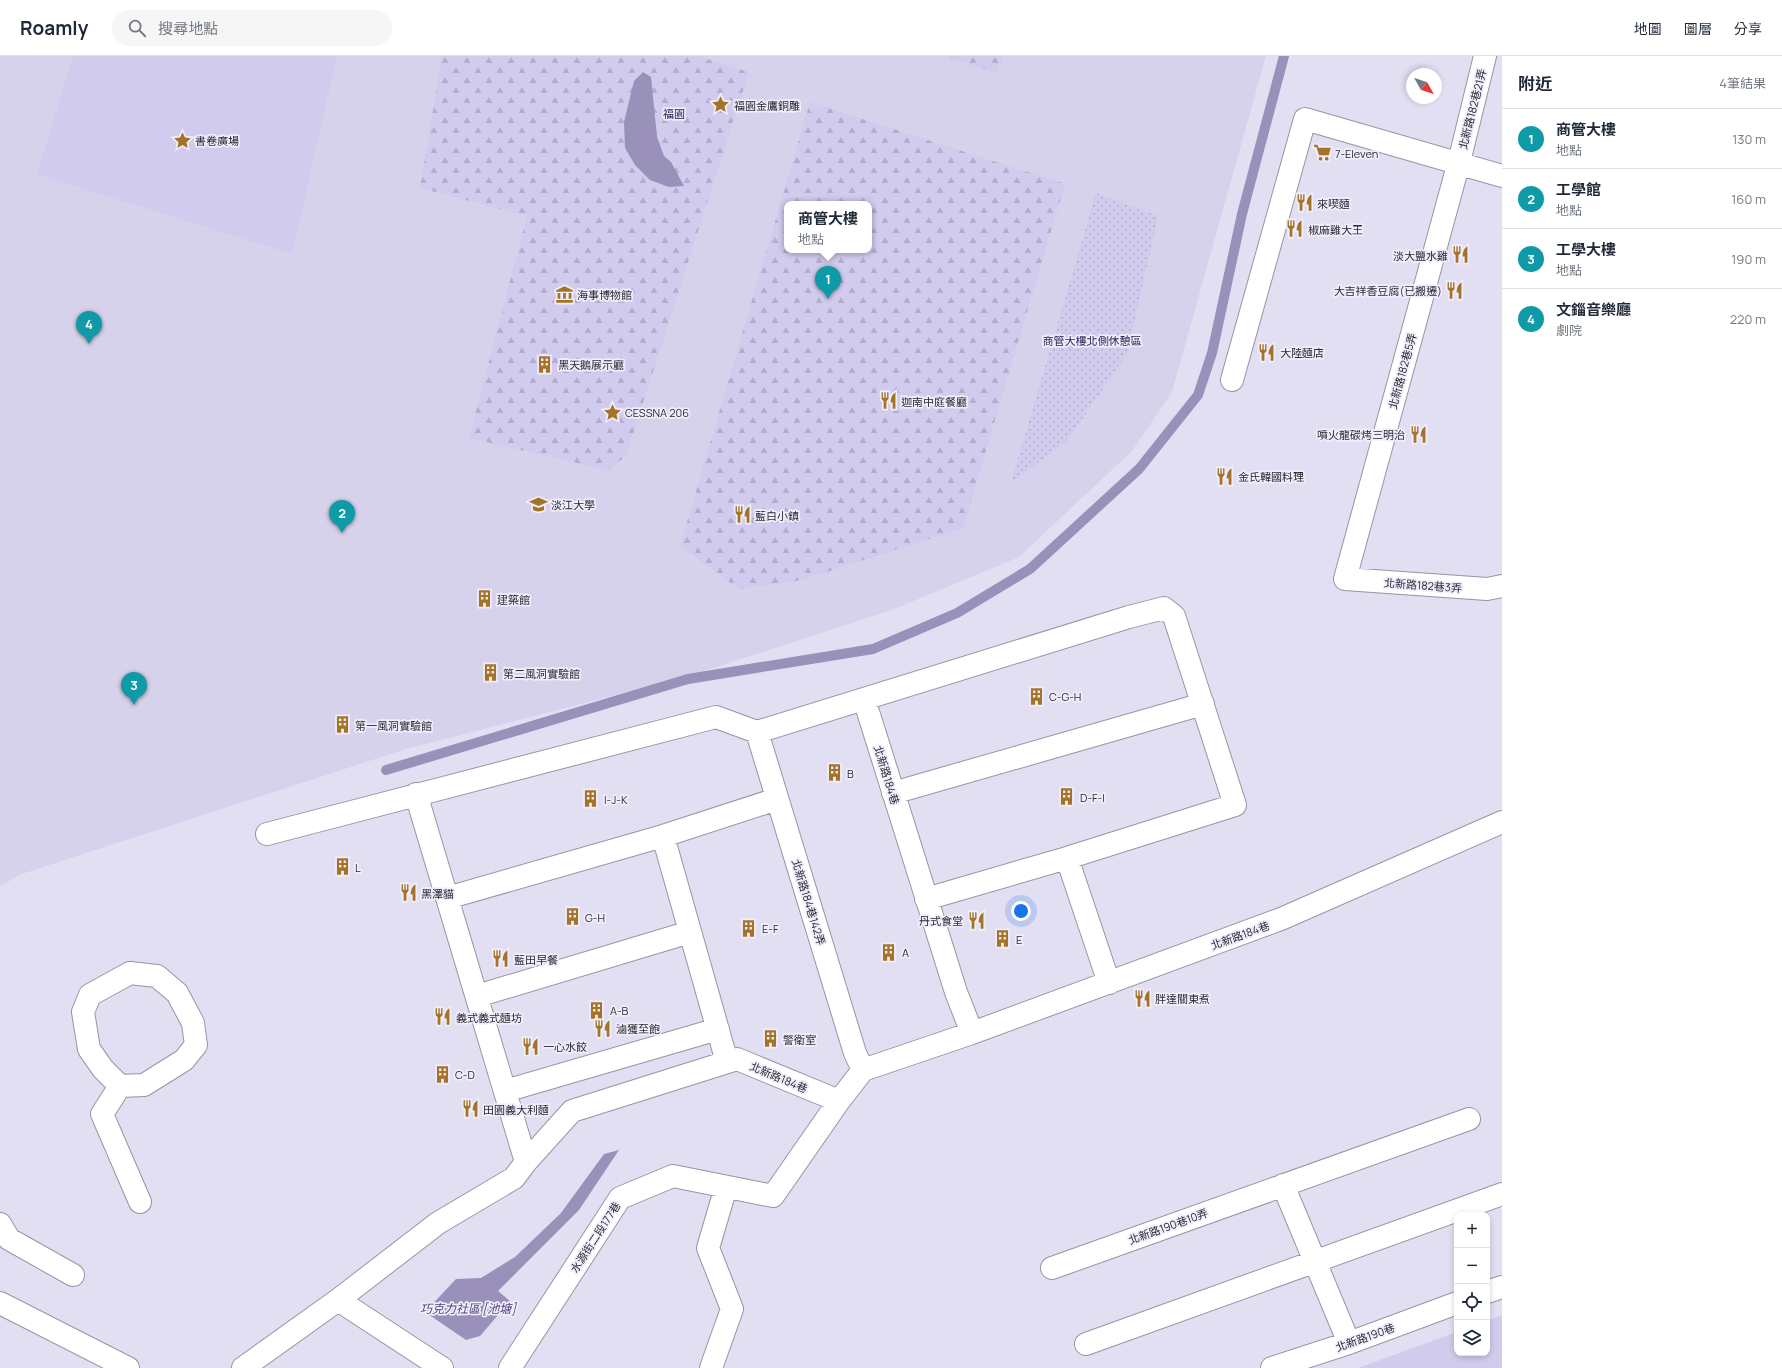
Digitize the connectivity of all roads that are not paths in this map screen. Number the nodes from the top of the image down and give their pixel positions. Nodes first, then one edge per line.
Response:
1 (1485, 56) edge
2 (1459, 162) junction
3 (1502, 176) edge
4 (1232, 380) dead end
5 (1345, 579) joint
6 (1502, 586) edge
7 (864, 699) junction
8 (1203, 704) junction
9 (757, 732) junction
10 (893, 793) junction
11 (416, 794) junction
12 (777, 799) junction
13 (1502, 822) edge
14 (267, 834) dead end
15 (663, 836) junction
16 (1067, 858) junction
17 (447, 898) junction
18 (926, 899) junction
19 (690, 932) junction
20 (1109, 983) junction
21 (477, 996) junction
22 (718, 1029) junction
23 (972, 1033) junction
24 (727, 1062) junction
25 (863, 1070) junction
26 (120, 1086) junction
27 (505, 1092) junction
28 (839, 1101) junction
29 (1469, 1119) dead end
30 (526, 1162) junction
31 (1284, 1185) junction
32 (726, 1187) junction
33 (1502, 1194) edge
34 (140, 1202) dead end
35 (0, 1224) edge
36 (1315, 1260) junction
37 (1052, 1268) dead end
38 (74, 1275) dead end
39 (1502, 1287) edge
40 (1490, 1291) edge
41 (338, 1300) junction
42 (0, 1303) edge
43 (1454, 1304) edge
44 (1349, 1343) junction
45 (1086, 1344) dead end
46 (128, 1368) edge
47 (243, 1368) edge
48 (442, 1368) edge
49 (510, 1368) edge
50 (711, 1368) edge
51 (1272, 1368) edge

1 - 2 street, 北新路182巷21弄
2 - 3 street
2 - 4 street
2 - 5 street, 北新路182巷5弄
5 - 6 street, 北新路182巷3弄
7 - 8 street
7 - 9 street
7 - 10 street, 北新路184巷
8 - 10 street
8 - 16 street
9 - 11 street
9 - 12 street, 北新路184巷142弄
10 - 18 street, 北新路184巷
11 - 14 street
11 - 17 street
12 - 15 street
12 - 25 street, 北新路184巷142弄
13 - 20 street, 北新路184巷
15 - 17 street
15 - 19 street
16 - 18 street
16 - 20 street
17 - 21 street
18 - 23 street, 北新路184巷
19 - 21 street
19 - 22 street
20 - 23 street, 北新路184巷
21 - 27 street
22 - 24 street
22 - 27 street
23 - 25 street, 北新路184巷
24 - 28 street, 北新路184巷
24 - 30 street, 北新路184巷
25 - 28 street
26 - 26 street
26 - 34 street
27 - 30 street
28 - 32 street, 水源街二段177巷
29 - 31 street, 北新路190巷10弄
30 - 41 street
31 - 36 street
31 - 37 street, 北新路190巷10弄
32 - 49 street, 水源街二段177巷
32 - 50 street
33 - 36 street
35 - 38 street
36 - 44 street
36 - 45 street
39 - 40 street
41 - 47 street
41 - 48 street
42 - 46 street
43 - 44 street, 北新路190巷
44 - 51 street, 北新路190巷

